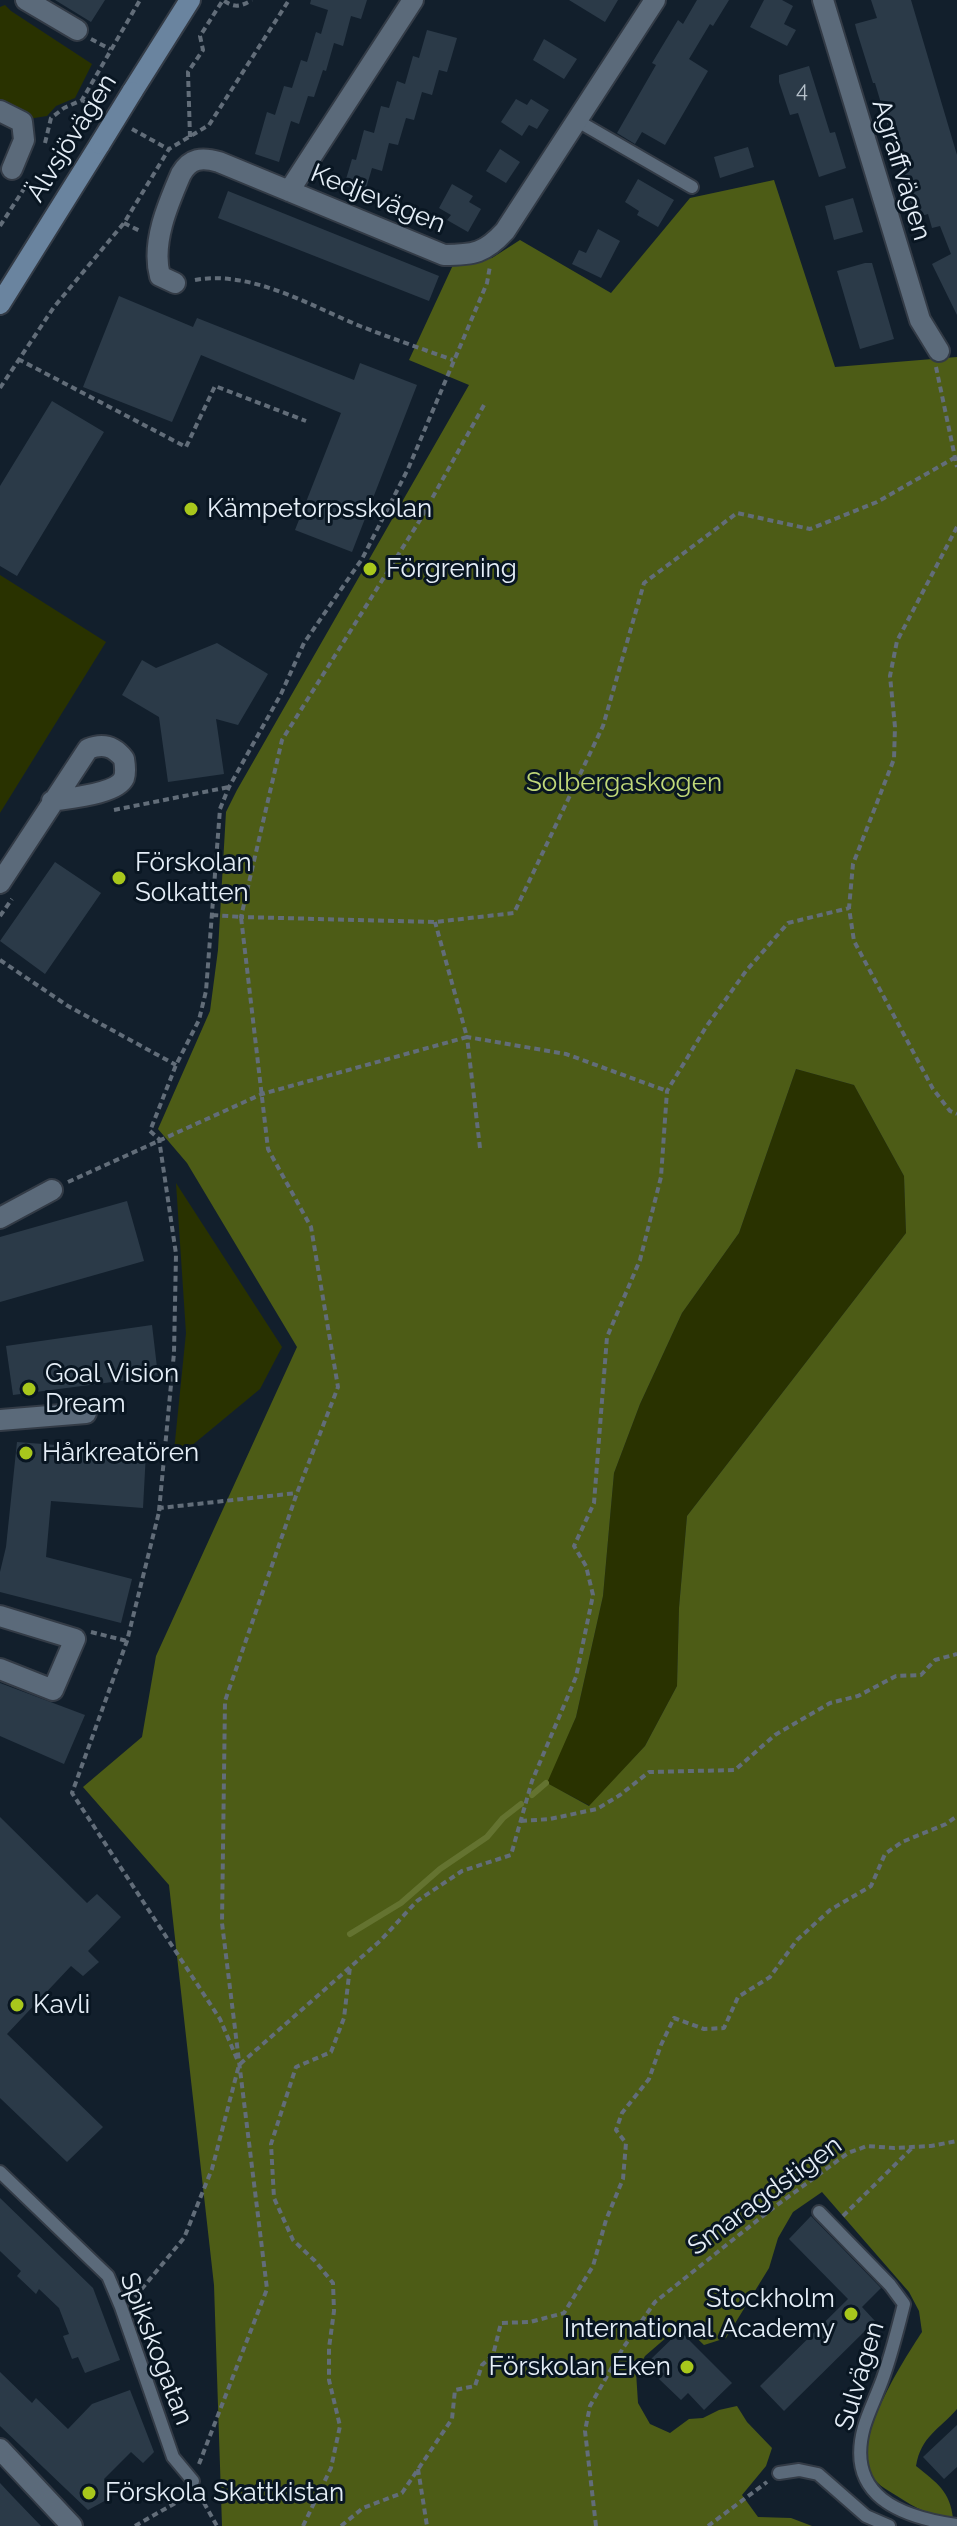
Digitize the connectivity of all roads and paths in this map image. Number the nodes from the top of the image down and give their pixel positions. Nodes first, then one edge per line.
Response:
1 (26, 0) edge
2 (140, 0) edge
3 (190, 0) edge
4 (252, 0) edge
5 (289, 0) edge
6 (413, 0) edge
7 (655, 0) edge
8 (823, 0) edge
9 (77, 30) dead end
10 (0, 111) edge
11 (107, 114) dead end
12 (576, 120) junction
13 (132, 128) dead end
14 (190, 137) junction
15 (169, 149) junction
16 (187, 164) junction
17 (12, 169) dead end
18 (692, 187) dead end
19 (289, 191) junction
20 (483, 250) junction
21 (175, 283) joint
22 (0, 304) edge
23 (939, 351) joint
24 (18, 359) junction
25 (453, 360) junction
26 (0, 388) edge
27 (484, 405) dead end
28 (306, 421) dead end
29 (956, 457) edge
30 (957, 467) edge
31 (957, 527) edge
32 (229, 787) junction
33 (52, 801) dead end
34 (100, 813) dead end
35 (8, 889) edge
36 (849, 908) junction
37 (213, 915) junction
38 (0, 916) edge
39 (241, 917) junction
40 (435, 922) junction
41 (0, 960) edge
42 (467, 1037) junction
43 (176, 1065) junction
44 (667, 1091) junction
45 (262, 1094) junction
46 (957, 1114) edge
47 (159, 1139) junction
48 (480, 1148) dead end
49 (52, 1190) joint
50 (0, 1218) edge
51 (86, 1413) dead end
52 (0, 1420) edge
53 (297, 1493) junction
54 (159, 1510) junction
55 (0, 1616) edge
56 (957, 1654) edge
57 (0, 1669) edge
58 (957, 1816) edge
59 (521, 1821) junction
60 (350, 1967) junction
61 (239, 2065) junction
62 (957, 2141) edge
63 (913, 2147) junction
64 (0, 2172) edge
65 (819, 2212) dead end
66 (832, 2226) junction
67 (121, 2307) junction
68 (0, 2449) edge
69 (418, 2469) junction
70 (779, 2473) joint
71 (193, 2481) junction
72 (957, 2525) edge
73 (72, 2526) edge
74 (135, 2526) edge
75 (217, 2526) edge
76 (303, 2526) edge
77 (341, 2526) edge
78 (427, 2526) edge
79 (596, 2526) edge
80 (708, 2526) edge
81 (889, 2526) edge

1 - 9 street
2 - 11 path
3 - 22 main road, Älvsjövägen, bridge
4 - 14 path
5 - 14 path
6 - 19 street
7 - 12 street
8 - 23 street, Agraffvägen
10 - 17 street
12 - 18 lane
12 - 20 street
13 - 15 path
14 - 15 path
15 - 16 path
15 - 24 path
16 - 19 street, Kedjevägen
16 - 21 street
19 - 20 street, Kedjevägen
20 - 25 path
21 - 25 path
23 - 29 path
24 - 26 path
24 - 28 path
25 - 32 path
27 - 39 path
29 - 30 path
29 - 40 path
31 - 36 path
32 - 34 path
32 - 37 path
33 - 35 street
35 - 38 path
36 - 44 path
36 - 46 path
37 - 39 path
37 - 43 path
39 - 40 path
39 - 45 path
40 - 42 path
41 - 43 path
42 - 44 path
42 - 45 path
42 - 48 path
43 - 47 path
44 - 59 path
45 - 47 path
45 - 53 path
47 - 49 path
47 - 54 path
49 - 50 street
51 - 52 street
53 - 54 path
53 - 61 path
54 - 61 path
55 - 57 street
56 - 59 path
58 - 69 path
59 - 60 path
60 - 61 path
60 - 76 path
61 - 67 path
61 - 71 path
62 - 63 path, Smaragdstigen
63 - 66 path
63 - 79 path, Smaragdstigen
64 - 67 lane, Spikskogatan
65 - 66 lane, Sulvägen
66 - 72 lane, Sulvägen
67 - 71 lane, Spikskogatan
68 - 73 street
69 - 77 path
69 - 78 path
70 - 80 path
70 - 81 lane
71 - 74 path
71 - 75 path

